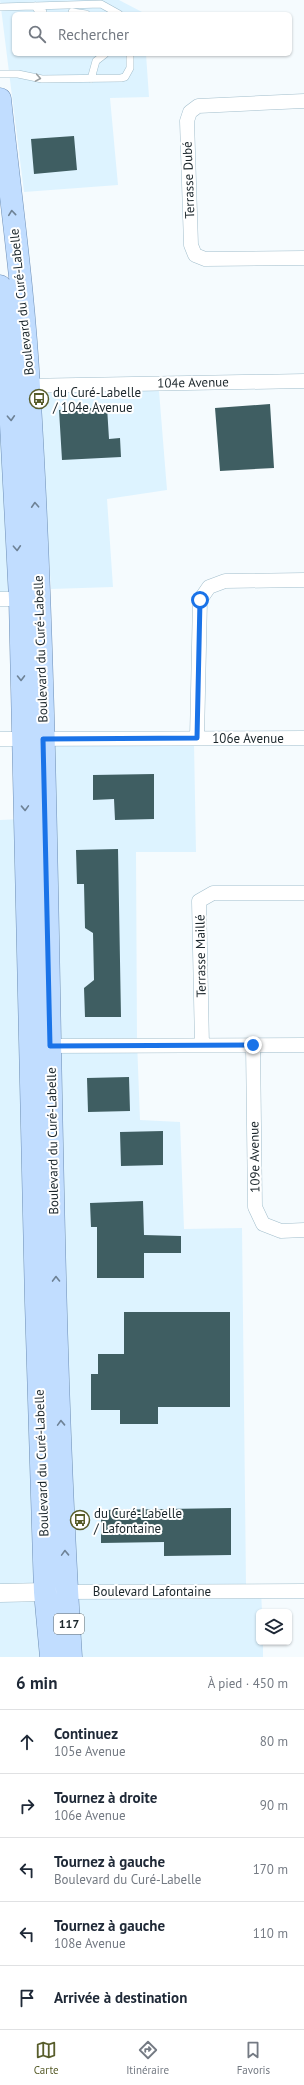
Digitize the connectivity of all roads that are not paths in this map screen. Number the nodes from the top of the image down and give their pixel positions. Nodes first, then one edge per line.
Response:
1 (101, 2) edge
2 (35, 6) junction
3 (0, 7) edge
4 (43, 12) dead end
5 (116, 12) edge
6 (130, 56) edge
7 (96, 58) edge
8 (0, 74) edge
9 (91, 79) junction
10 (0, 99) edge
11 (304, 101) edge
12 (304, 258) edge
13 (0, 286) edge
14 (9, 323) edge
15 (304, 381) edge
16 (19, 386) junction
17 (304, 580) edge
18 (20, 599) edge
19 (197, 738) junction
20 (304, 738) edge
21 (0, 739) edge
22 (33, 739) junction
23 (304, 893) edge
24 (202, 1045) junction
25 (253, 1045) junction
26 (304, 1045) edge
27 (41, 1046) junction
28 (304, 1230) edge
29 (46, 1302) junction
30 (304, 1591) edge
31 (46, 1592) junction
32 (67, 1592) junction
33 (0, 1593) edge
34 (51, 1657) edge
35 (71, 1657) edge

1 - 2 lane
1 - 5 lane
2 - 3 lane
2 - 4 lane
6 - 9 lane
7 - 9 lane
8 -> 9 lane
14 -> 10 main road, Boulevard du Curé-Labelle / 117
11 - 12 street, Terrasse Dubé
13 - 14 main road, Boulevard du Curé-Labelle / 117
14 - 16 main road, Boulevard du Curé-Labelle / 117
15 - 16 street, 104e Avenue
16 - 18 main road, Boulevard du Curé-Labelle / 117
17 - 19 street
18 - 22 main road, Boulevard du Curé-Labelle / 117
19 - 20 street, 106e Avenue
19 - 22 street, 106e Avenue
21 - 22 street, 106e Avenue
22 - 27 main road, Boulevard du Curé-Labelle / 117
23 - 24 street, Terrasse Maillé
24 - 25 street
24 - 27 street
25 - 26 street
25 - 28 street, 109e Avenue
27 - 29 main road, Boulevard du Curé-Labelle / 117
29 - 31 main road, Boulevard du Curé-Labelle / 117
32 -> 29 main road, Boulevard du Curé-Labelle / 117
30 - 32 street, Boulevard Lafontaine
31 - 32 street, Boulevard Lafontaine
31 - 33 street, Boulevard Lafontaine
31 - 34 main road, Boulevard du Curé-Labelle / 117
32 - 35 main road, Boulevard du Curé-Labelle / 117

